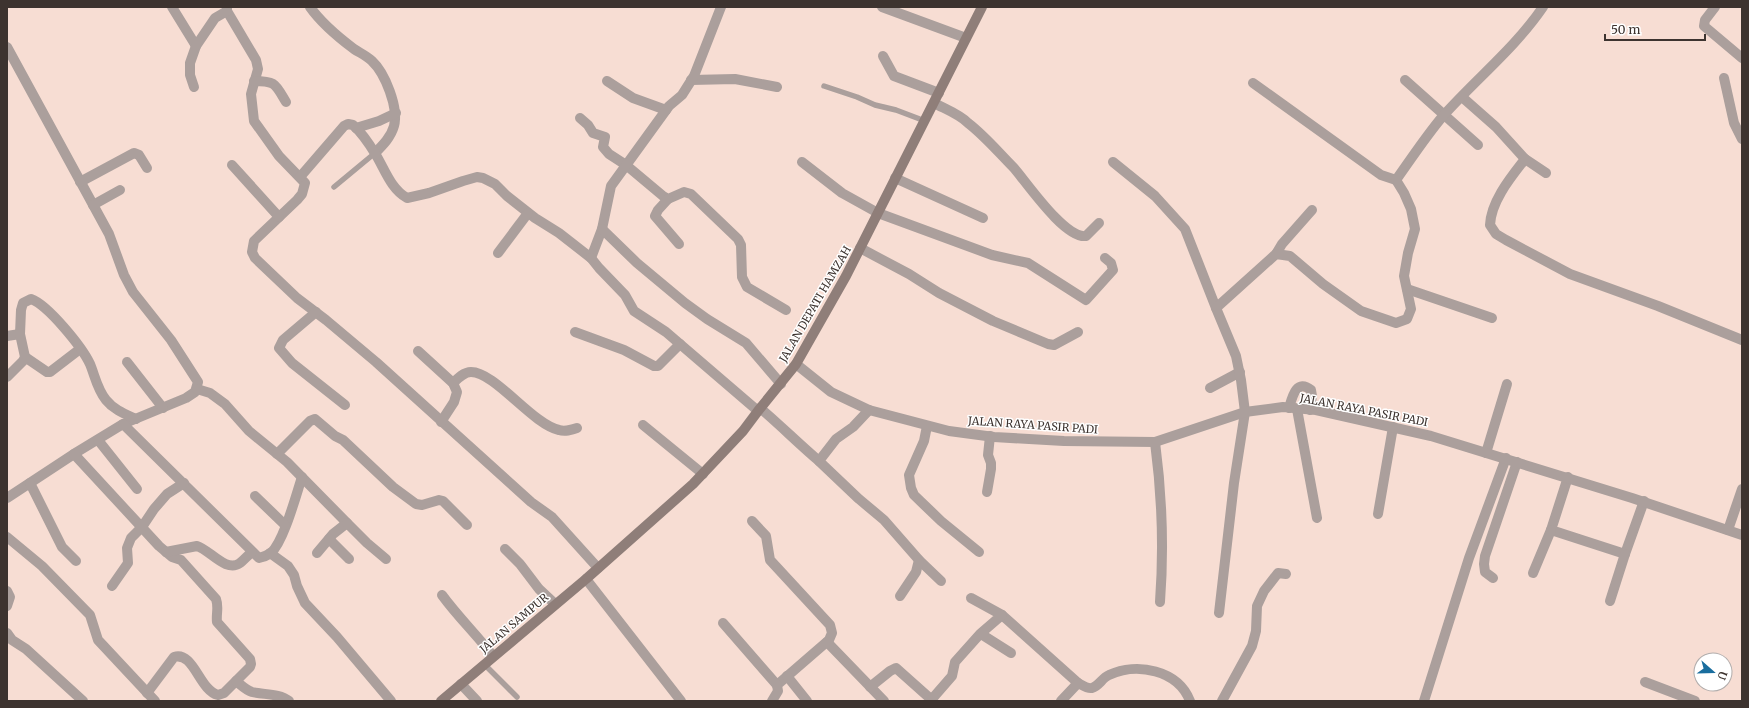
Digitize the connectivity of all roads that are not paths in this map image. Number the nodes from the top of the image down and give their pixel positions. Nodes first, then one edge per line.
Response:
1 (172, 7) edge
2 (310, 7) edge
3 (721, 7) edge
4 (882, 7) edge
5 (982, 7) edge
6 (1543, 7) edge
7 (1715, 7) edge
8 (227, 9) edge
9 (966, 38) junction
10 (196, 46) junction
11 (7, 47) edge
12 (883, 56) dead end
13 (1742, 58) edge
14 (1724, 78) dead end
15 (691, 80) junction
16 (1405, 80) dead end
17 (254, 81) junction
18 (607, 81) dead end
19 (1253, 83) dead end
20 (824, 86) dead end
21 (194, 87) dead end
22 (776, 88) dead end
23 (939, 93) junction
24 (1462, 98) junction
25 (286, 102) dead end
26 (934, 103) junction
27 (666, 110) junction
28 (396, 114) junction
29 (1444, 116) junction
30 (580, 118) dead end
31 (925, 121) junction
32 (356, 128) junction
33 (1742, 139) edge
34 (1478, 145) dead end
35 (375, 153) junction
36 (1525, 159) junction
37 (802, 162) dead end
38 (1113, 162) dead end
39 (232, 165) dead end
40 (626, 165) junction
41 (147, 168) dead end
42 (1546, 173) dead end
43 (300, 176) junction
44 (895, 178) junction
45 (1396, 180) junction
46 (80, 182) junction
47 (334, 187) dead end
48 (120, 190) dead end
49 (668, 199) junction
50 (93, 205) junction
51 (1312, 210) dead end
52 (528, 213) junction
53 (878, 213) junction
54 (279, 217) junction
55 (983, 218) dead end
56 (1099, 223) dead end
57 (602, 229) junction
58 (679, 244) dead end
59 (860, 248) junction
60 (498, 253) dead end
61 (1276, 254) junction
62 (591, 258) junction
63 (1105, 258) dead end
64 (1407, 289) junction
65 (1216, 308) junction
66 (786, 310) dead end
67 (316, 312) junction
68 (1492, 318) dead end
69 (575, 332) dead end
70 (1078, 332) dead end
71 (20, 334) junction
72 (7, 336) edge
73 (1742, 340) edge
74 (680, 344) junction
75 (80, 349) junction
76 (418, 351) dead end
77 (25, 357) junction
78 (127, 362) dead end
79 (796, 364) junction
80 (1240, 372) junction
81 (7, 377) edge
82 (453, 383) junction
83 (781, 384) junction
84 (1507, 384) dead end
85 (1210, 388) dead end
86 (197, 389) junction
87 (344, 405) dead end
88 (163, 408) junction
89 (1293, 408) junction
90 (759, 409) junction
91 (869, 410) junction
92 (1310, 410) junction
93 (1245, 412) junction
94 (136, 419) junction
95 (441, 422) junction
96 (123, 424) junction
97 (643, 425) dead end
98 (927, 426) junction
99 (1393, 427) junction
100 (577, 428) dead end
101 (990, 436) junction
102 (98, 440) junction
103 (1155, 442) junction
104 (1486, 453) junction
105 (74, 454) junction
106 (277, 454) junction
107 (1506, 458) junction
108 (819, 461) junction
109 (1517, 462) junction
110 (703, 474) junction
111 (302, 477) junction
112 (1568, 477) junction
113 (30, 483) junction
114 (184, 483) junction
115 (137, 488) dead end
116 (1742, 489) edge
117 (987, 492) dead end
118 (255, 496) dead end
119 (7, 498) edge
120 (1644, 501) junction
121 (1378, 514) dead end
122 (1317, 518) dead end
123 (752, 521) dead end
124 (347, 523) junction
125 (285, 525) junction
126 (467, 525) dead end
127 (142, 527) junction
128 (1551, 530) junction
129 (1728, 530) junction
130 (1742, 535) edge
131 (7, 537) edge
132 (328, 539) junction
133 (505, 549) dead end
134 (166, 552) junction
135 (252, 552) junction
136 (979, 552) dead end
137 (270, 553) junction
138 (317, 553) dead end
139 (1625, 554) junction
140 (349, 559) dead end
141 (386, 559) dead end
142 (919, 560) junction
143 (76, 561) dead end
144 (600, 566) junction
145 (1533, 573) dead end
146 (1286, 574) dead end
147 (1493, 578) dead end
148 (586, 579) junction
149 (941, 581) dead end
150 (112, 586) dead end
151 (7, 591) edge
152 (442, 595) dead end
153 (900, 596) dead end
154 (971, 598) dead end
155 (1610, 600) dead end
156 (1160, 602) dead end
157 (555, 604) junction
158 (7, 606) edge
159 (1219, 613) dead end
160 (1002, 615) junction
161 (723, 623) dead end
162 (7, 633) edge
163 (981, 634) junction
164 (827, 642) junction
165 (1011, 653) dead end
166 (493, 656) junction
167 (484, 664) junction
168 (786, 676) junction
169 (236, 681) junction
170 (1645, 682) dead end
171 (1078, 683) junction
172 (461, 684) junction
173 (776, 685) junction
174 (870, 687) junction
175 (147, 692) junction
176 (517, 698) dead end
177 (933, 700) edge
178 (83, 701) edge
179 (155, 701) edge
180 (289, 701) edge
181 (391, 701) edge
182 (441, 701) edge
183 (477, 701) edge
184 (681, 701) edge
185 (772, 701) edge
186 (807, 701) edge
187 (884, 701) edge
188 (1061, 701) edge
189 (1190, 701) edge
190 (1222, 701) edge
191 (1424, 701) edge
192 (1696, 701) edge

1 - 10 street
2 - 28 street
3 - 15 street
4 - 9 street
5 - 9 main road, JALAN DEPATI HAMZAH
6 - 24 street
7 - 13 street
8 - 10 street
8 - 17 street
9 - 23 main road, JALAN DEPATI HAMZAH
10 - 21 street
11 - 46 street
12 - 23 street
14 - 33 street
15 - 22 street
15 - 27 street
16 - 29 street
17 - 25 street
17 - 43 street
18 - 27 street
19 - 45 street
20 - 31 lane
23 - 26 main road, JALAN DEPATI HAMZAH
24 - 29 street
24 - 36 street
26 - 31 main road, JALAN DEPATI HAMZAH
26 - 56 street
27 - 40 street
28 - 32 street
28 - 35 street
29 - 34 street
29 - 45 street
30 - 40 street
31 - 44 main road, JALAN DEPATI HAMZAH
32 - 35 street
32 - 43 street
35 - 47 lane
35 - 52 street
36 - 42 street
36 - 73 street
37 - 53 street
38 - 65 street
39 - 54 street
40 - 49 street
40 - 57 street
41 - 46 street
43 - 54 street
44 - 53 main road, JALAN DEPATI HAMZAH
44 - 55 street
45 - 64 street
46 - 50 street
48 - 50 street
49 - 58 street
49 - 66 street
50 - 86 street
51 - 61 street
52 - 60 street
52 - 62 street
53 - 59 main road, JALAN DEPATI HAMZAH
53 - 63 street
54 - 67 street
57 - 62 street
57 - 83 street
59 - 70 street
59 - 79 main road, JALAN DEPATI HAMZAH
61 - 64 street
61 - 65 street
62 - 74 street
64 - 68 street
65 - 80 street
67 - 87 street
67 - 95 street
69 - 74 street
71 - 72 street
71 - 75 street
71 - 77 street
74 - 90 street
75 - 77 street
75 - 94 street
76 - 82 street
77 - 81 street
78 - 88 street
79 - 83 main road, JALAN DEPATI HAMZAH
79 - 91 street, JALAN RAYA PASIR PADI
80 - 85 street
80 - 93 street
82 - 95 street
82 - 100 street
83 - 90 main road, JALAN DEPATI HAMZAH
84 - 104 street
86 - 88 street
86 - 106 street
88 - 94 street
89 - 92 street, JALAN RAYA PASIR PADI
89 - 92 street
89 - 93 street, JALAN RAYA PASIR PADI
89 - 122 street
90 - 108 street
90 - 110 main road, JALAN DEPATI HAMZAH
91 - 98 street, JALAN RAYA PASIR PADI
91 - 108 street
92 - 99 street, JALAN RAYA PASIR PADI
93 - 103 street, JALAN RAYA PASIR PADI
93 - 159 street
94 - 96 street
95 - 144 street
96 - 102 street
96 - 114 street
97 - 110 street
98 - 101 street, JALAN RAYA PASIR PADI
98 - 136 street
99 - 104 street, JALAN RAYA PASIR PADI
99 - 121 street
101 - 103 street, JALAN RAYA PASIR PADI
101 - 117 street
102 - 105 street
102 - 115 street
103 - 156 street
104 - 107 street, JALAN RAYA PASIR PADI
105 - 113 street
105 - 127 street
106 - 111 street
106 - 126 street
107 - 109 street, JALAN RAYA PASIR PADI
107 - 191 street
108 - 142 street
109 - 112 street, JALAN RAYA PASIR PADI
109 - 147 street
110 - 144 main road, JALAN DEPATI HAMZAH
111 - 124 street
111 - 125 street
112 - 120 street, JALAN RAYA PASIR PADI
112 - 128 street
113 - 119 street
113 - 143 street
114 - 127 street
114 - 135 street
116 - 129 street
118 - 125 street
120 - 129 street, JALAN RAYA PASIR PADI
120 - 139 street
123 - 164 street
124 - 132 street
124 - 141 street
125 - 137 street
127 - 134 street
127 - 150 street
128 - 139 street
128 - 145 street
129 - 130 street, JALAN RAYA PASIR PADI
131 - 175 street
132 - 138 street
132 - 140 street
133 - 157 street
134 - 135 street
134 - 169 street
135 - 137 street
137 - 181 street
139 - 155 street
142 - 149 street
142 - 153 street
144 - 148 main road, JALAN SAMPUR
146 - 190 street
148 - 157 main road, JALAN SAMPUR
148 - 184 street
151 - 158 street
152 - 166 street
154 - 160 street
157 - 166 main road, JALAN SAMPUR
160 - 163 street
160 - 171 street
161 - 173 street
162 - 178 street
163 - 165 street
163 - 177 street
164 - 168 street
164 - 174 street
166 - 167 main road, JALAN SAMPUR
167 - 172 main road, JALAN SAMPUR
167 - 176 lane
168 - 173 street
168 - 186 street
169 - 175 street
169 - 180 street
170 - 192 street
171 - 188 street
171 - 189 street
172 - 182 main road, JALAN SAMPUR
172 - 183 street
173 - 185 street
174 - 177 street
174 - 187 street
175 - 179 street

